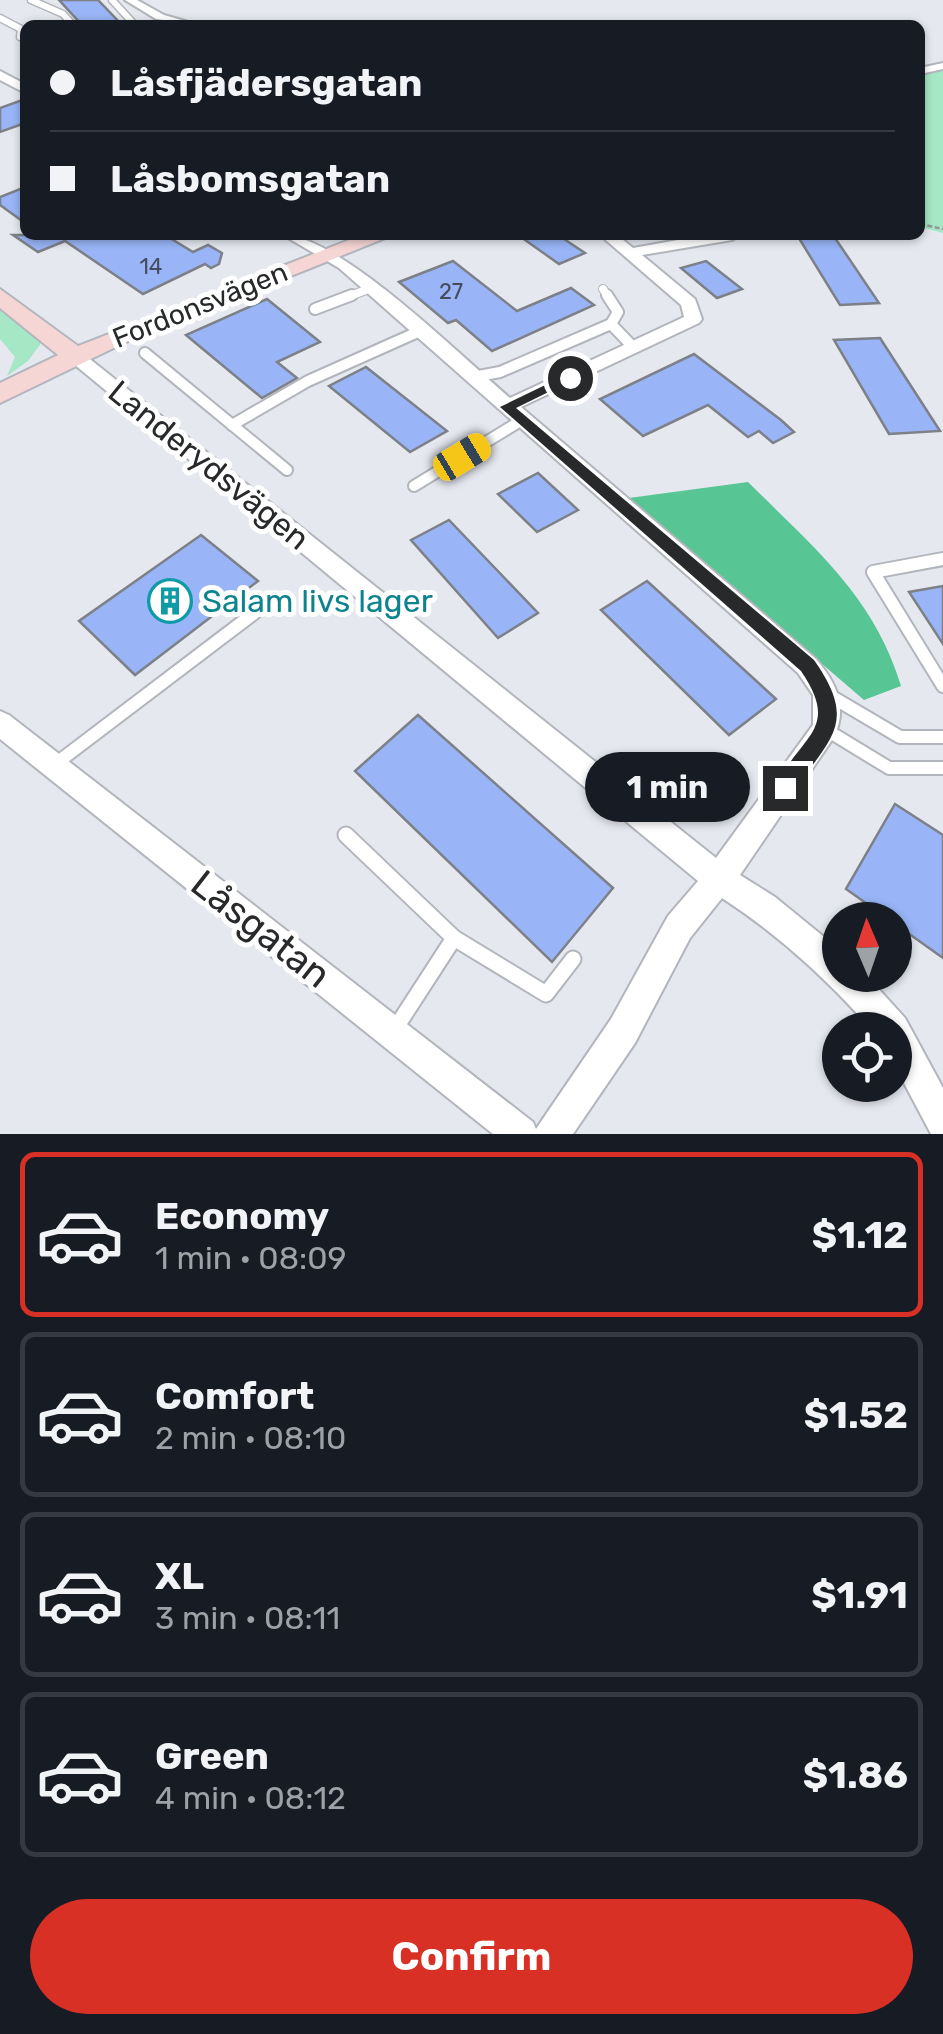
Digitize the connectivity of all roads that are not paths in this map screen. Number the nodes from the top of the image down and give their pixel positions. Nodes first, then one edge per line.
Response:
1 (31, 0) edge
2 (57, 0) edge
3 (112, 0) edge
4 (130, 0) edge
5 (44, 4) junction
6 (66, 20) edge
7 (130, 20) edge
8 (173, 20) edge
9 (300, 240) edge
10 (368, 240) edge
11 (614, 240) edge
12 (702, 240) edge
13 (629, 252) junction
14 (327, 255) junction
15 (371, 288) junction
16 (604, 288) dead end
17 (0, 296) edge
18 (315, 310) dead end
19 (611, 324) junction
20 (420, 331) junction
21 (634, 348) junction
22 (144, 353) dead end
23 (75, 356) junction
24 (473, 378) junction
25 (0, 394) edge
26 (514, 413) junction
27 (232, 425) junction
28 (287, 470) dead end
29 (414, 486) dead end
30 (943, 560) edge
31 (274, 598) dead end
32 (943, 686) edge
33 (828, 694) junction
34 (0, 723) edge
35 (825, 729) junction
36 (943, 738) edge
37 (54, 765) junction
38 (943, 768) edge
39 (346, 836) dead end
40 (719, 879) junction
41 (454, 938) junction
42 (822, 956) edge
43 (573, 958) dead end
44 (859, 992) edge
45 (877, 1012) edge
46 (393, 1032) junction
47 (912, 1065) edge
48 (943, 1122) edge
49 (522, 1134) edge
50 (552, 1134) edge

1 - 5 lane
2 - 5 lane
3 - 7 lane
4 - 8 street
5 - 6 lane
9 - 14 street
10 - 14 street, Fordonsvägen
11 - 13 street
12 - 13 street
13 - 21 street
14 - 15 street
14 - 23 street, Fordonsvägen
15 - 18 lane
15 - 20 street
16 - 19 lane
17 - 23 street, Landerydsvägen
19 - 21 lane
19 - 24 lane
20 - 24 street
20 - 27 lane
21 - 26 street
22 - 27 lane
23 - 25 street, Fordonsvägen
23 - 40 street, Landerydsvägen
24 - 26 street
26 - 29 lane
26 - 33 street
27 - 28 lane
30 - 32 lane
31 - 37 lane
33 - 35 street
33 - 36 lane
34 - 37 street, Låsgatan
35 - 38 lane
35 - 40 street
37 - 46 street, Låsgatan
39 - 41 lane
40 - 42 street, Landerydsvägen
40 - 50 street
41 - 43 lane
41 - 46 lane
44 - 45 street, Landerydsvägen
46 - 49 street, Låsgatan
47 - 48 street, Landerydsvägen

